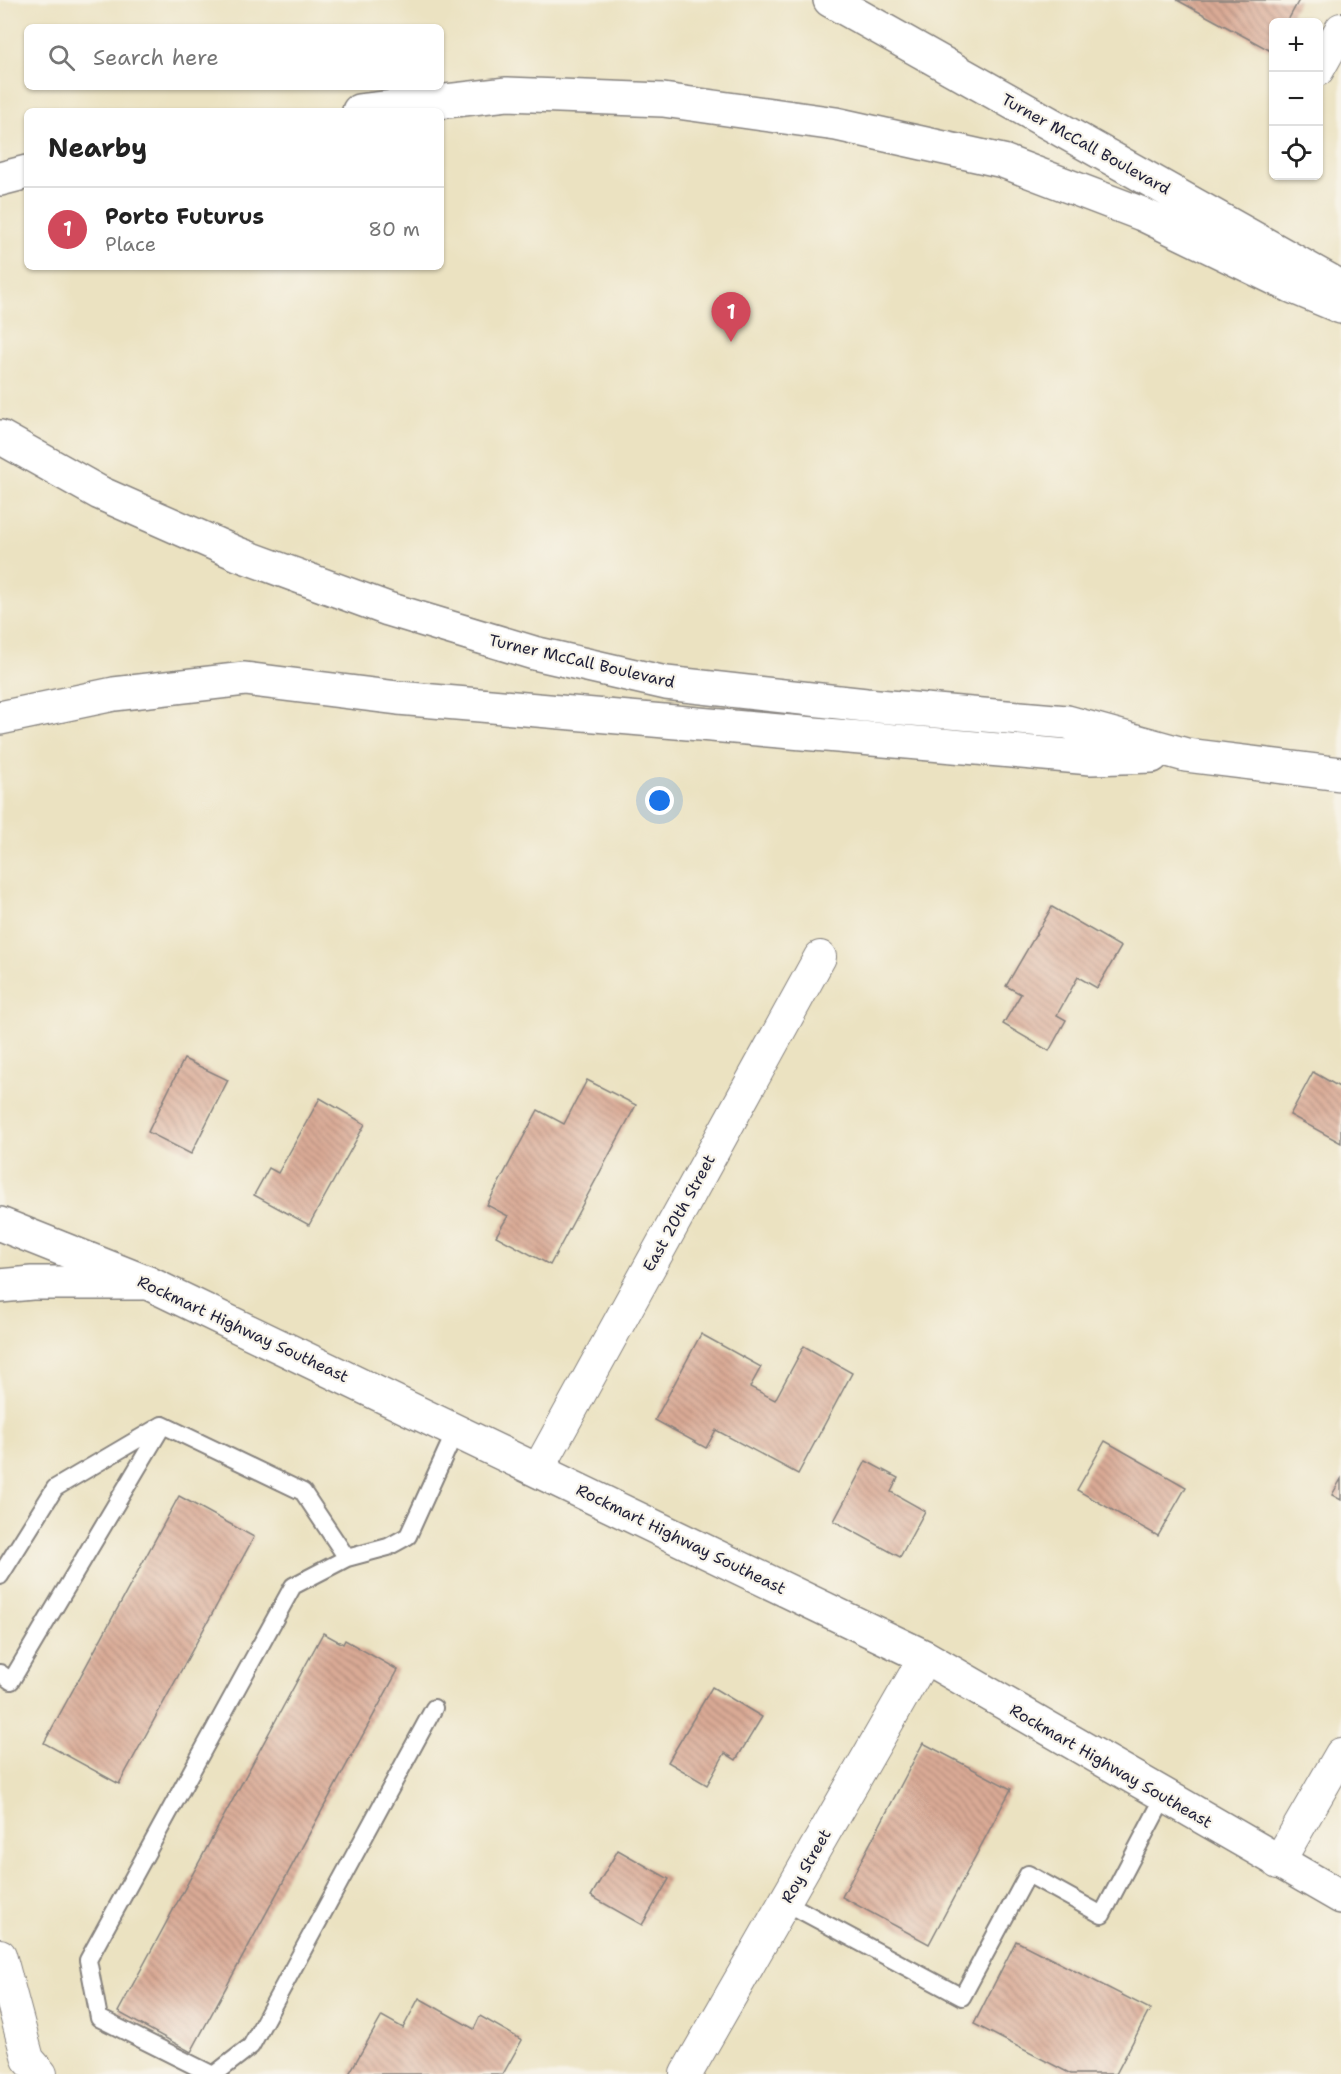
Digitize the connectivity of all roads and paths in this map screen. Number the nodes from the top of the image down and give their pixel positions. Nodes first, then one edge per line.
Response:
1 (831, 0) edge
2 (1341, 29) edge
3 (1323, 61) edge
4 (385, 108) edge
5 (1341, 287) edge
6 (1341, 307) edge
7 (0, 437) edge
8 (0, 718) edge
9 (1186, 755) junction
10 (1341, 774) edge
11 (820, 957) dead end
12 (0, 1224) edge
13 (148, 1283) junction
14 (0, 1286) edge
15 (163, 1425) junction
16 (456, 1430) junction
17 (538, 1470) junction
18 (346, 1558) junction
19 (0, 1576) edge
20 (924, 1657) junction
21 (0, 1673) edge
22 (434, 1708) dead end
23 (1341, 1754) edge
24 (1164, 1797) junction
25 (1278, 1863) junction
26 (1341, 1898) edge
27 (785, 1902) junction
28 (0, 1955) edge
29 (41, 2074) edge
30 (213, 2074) edge
31 (686, 2074) edge

1 - 5 main road, Turner McCall Boulevard
2 - 3 street
4 - 6 main road
7 - 9 main road, Turner McCall Boulevard
8 - 9 main road
9 - 10 main road, Turner McCall Boulevard
11 - 17 street, East 20th Street
12 - 13 main road, Rockmart Highway Southeast
13 - 14 main road
13 - 16 main road, Rockmart Highway Southeast
15 - 18 lane
15 - 19 lane
15 - 21 lane
16 - 17 main road, Rockmart Highway Southeast
16 - 18 lane
17 - 20 main road, Rockmart Highway Southeast
18 - 30 lane
20 - 24 main road, Rockmart Highway Southeast
20 - 27 street, Roy Street
22 - 30 lane
23 - 25 street
24 - 25 main road, Rockmart Highway Southeast
24 - 27 lane
25 - 26 main road, Rockmart Highway Southeast
27 - 31 street, Roy Street
28 - 29 street

